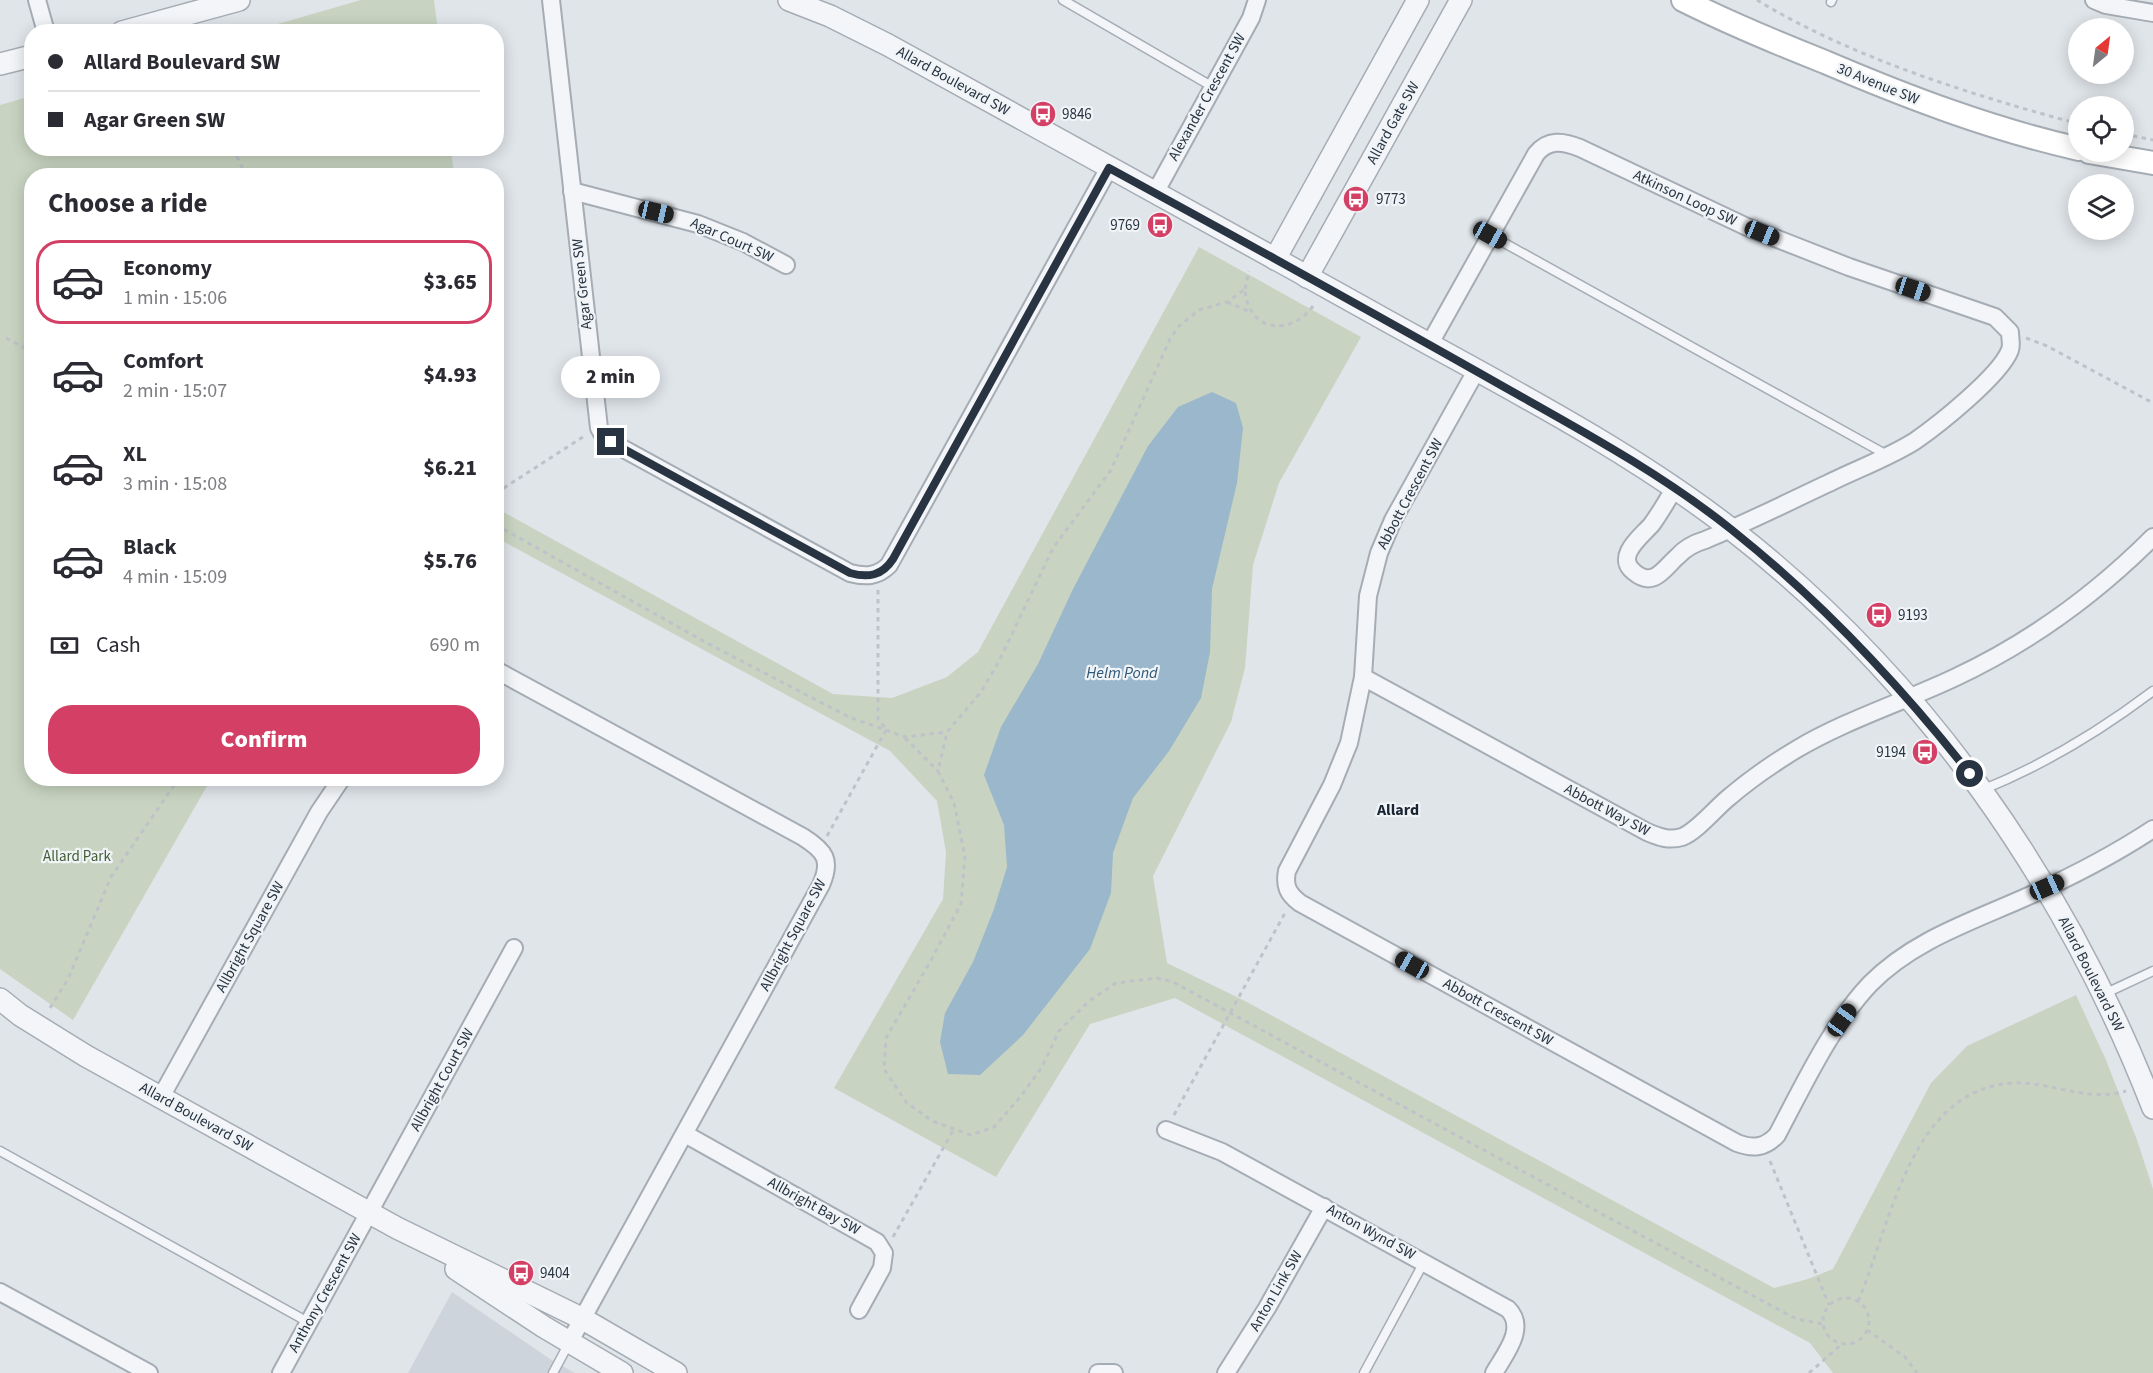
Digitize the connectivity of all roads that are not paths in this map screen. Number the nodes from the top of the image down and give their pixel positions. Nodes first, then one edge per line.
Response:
1 (37, 0) edge
2 (239, 0) edge
3 (551, 0) edge
4 (789, 0) edge
5 (1063, 0) edge
6 (1257, 0) edge
7 (1418, 0) edge
8 (1461, 0) edge
9 (1683, 0) edge
10 (2094, 0) edge
11 (2153, 13) edge
12 (44, 24) edge
13 (151, 24) edge
14 (24, 58) edge
15 (0, 64) edge
16 (1213, 87) junction
17 (2068, 146) edge
18 (2134, 160) edge
19 (2153, 163) edge
20 (1109, 168) junction
21 (572, 191) junction
22 (1155, 193) junction
23 (1490, 235) junction
24 (1275, 259) junction
25 (786, 265) dead end
26 (1307, 277) junction
27 (1429, 345) junction
28 (1476, 371) junction
29 (1887, 455) junction
30 (1674, 489) junction
31 (1731, 529) junction
32 (2153, 537) edge
33 (504, 674) edge
34 (1363, 677) junction
35 (2153, 691) edge
36 (1908, 698) junction
37 (337, 786) edge
38 (1982, 790) junction
39 (2153, 829) edge
40 (2047, 887) junction
41 (514, 948) dead end
42 (2153, 970) edge
43 (2104, 994) junction
44 (0, 999) edge
45 (161, 1097) junction
46 (2153, 1108) edge
47 (1166, 1130) road end
48 (685, 1134) junction
49 (0, 1151) edge
50 (1324, 1207) junction
51 (370, 1212) junction
52 (397, 1228) junction
53 (1424, 1262) junction
54 (0, 1292) edge
55 (859, 1310) dead end
56 (582, 1319) junction
57 (309, 1322) junction
58 (569, 1343) junction
59 (149, 1373) edge
60 (281, 1373) edge
61 (553, 1373) edge
62 (622, 1373) edge
63 (676, 1373) edge
64 (1098, 1373) edge
65 (1114, 1373) edge
66 (1226, 1373) edge
67 (1364, 1373) edge
68 (1494, 1373) edge

1 - 12 street
2 - 13 street
3 - 21 street, Agar Green SW
4 - 20 street, Allard Boulevard SW
5 - 16 lane
6 - 16 street, Alexander Crescent SW
7 - 24 street
8 - 26 street, Allard Gate SW
9 - 17 main road, 30 Avenue SW
10 - 11 street
14 - 15 street
16 - 22 street, Alexander Crescent SW
18 - 19 main road
20 - 21 street, Agar Green SW
20 - 22 street, Allard Boulevard SW
21 - 25 street, Agar Court SW
22 - 24 street, Allard Boulevard SW
23 - 27 street, Atkinson Loop SW
23 - 29 lane
23 - 29 street, Atkinson Loop SW
24 - 26 street, Allard Boulevard SW
26 - 27 street, Allard Boulevard SW
27 - 28 street, Allard Boulevard SW
28 - 30 street, Allard Boulevard SW
28 - 34 street, Abbott Crescent SW
29 - 31 street
30 - 31 street, Allard Boulevard SW
30 - 31 street
31 - 36 street, Allard Boulevard SW
32 - 36 street, Abbott Way SW
33 - 48 street, Allbright Square SW
34 - 36 street, Abbott Way SW
34 - 40 street, Abbott Crescent SW
35 - 38 lane
36 - 38 street, Allard Boulevard SW
37 - 45 street, Allbright Square SW
38 - 40 street, Allard Boulevard SW
39 - 40 street
40 - 43 street, Allard Boulevard SW
41 - 51 street, Allbright Court SW
42 - 43 lane
43 - 46 street, Allard Boulevard SW
44 - 45 street, Allard Boulevard SW
45 - 51 street, Allard Boulevard SW
47 - 50 street, Anton Wynd SW
48 - 55 street, Allbright Bay SW
48 - 56 street, Allbright Square SW
49 - 57 lane
50 - 53 street, Anton Wynd SW
50 - 66 street, Anton Link SW
51 - 52 street, Allard Boulevard SW
51 - 57 street, Anthony Crescent SW
52 - 56 street, Allard Boulevard SW
52 - 58 street, Allard Boulevard SW
53 - 67 lane
53 - 68 street, Anton Wynd SW
54 - 59 street
56 - 58 street, Allbright Square SW
56 - 63 street, Allard Boulevard SW
57 - 60 street, Anthony Crescent SW
58 - 61 lane
58 - 62 street, Allard Boulevard SW
64 - 65 street

